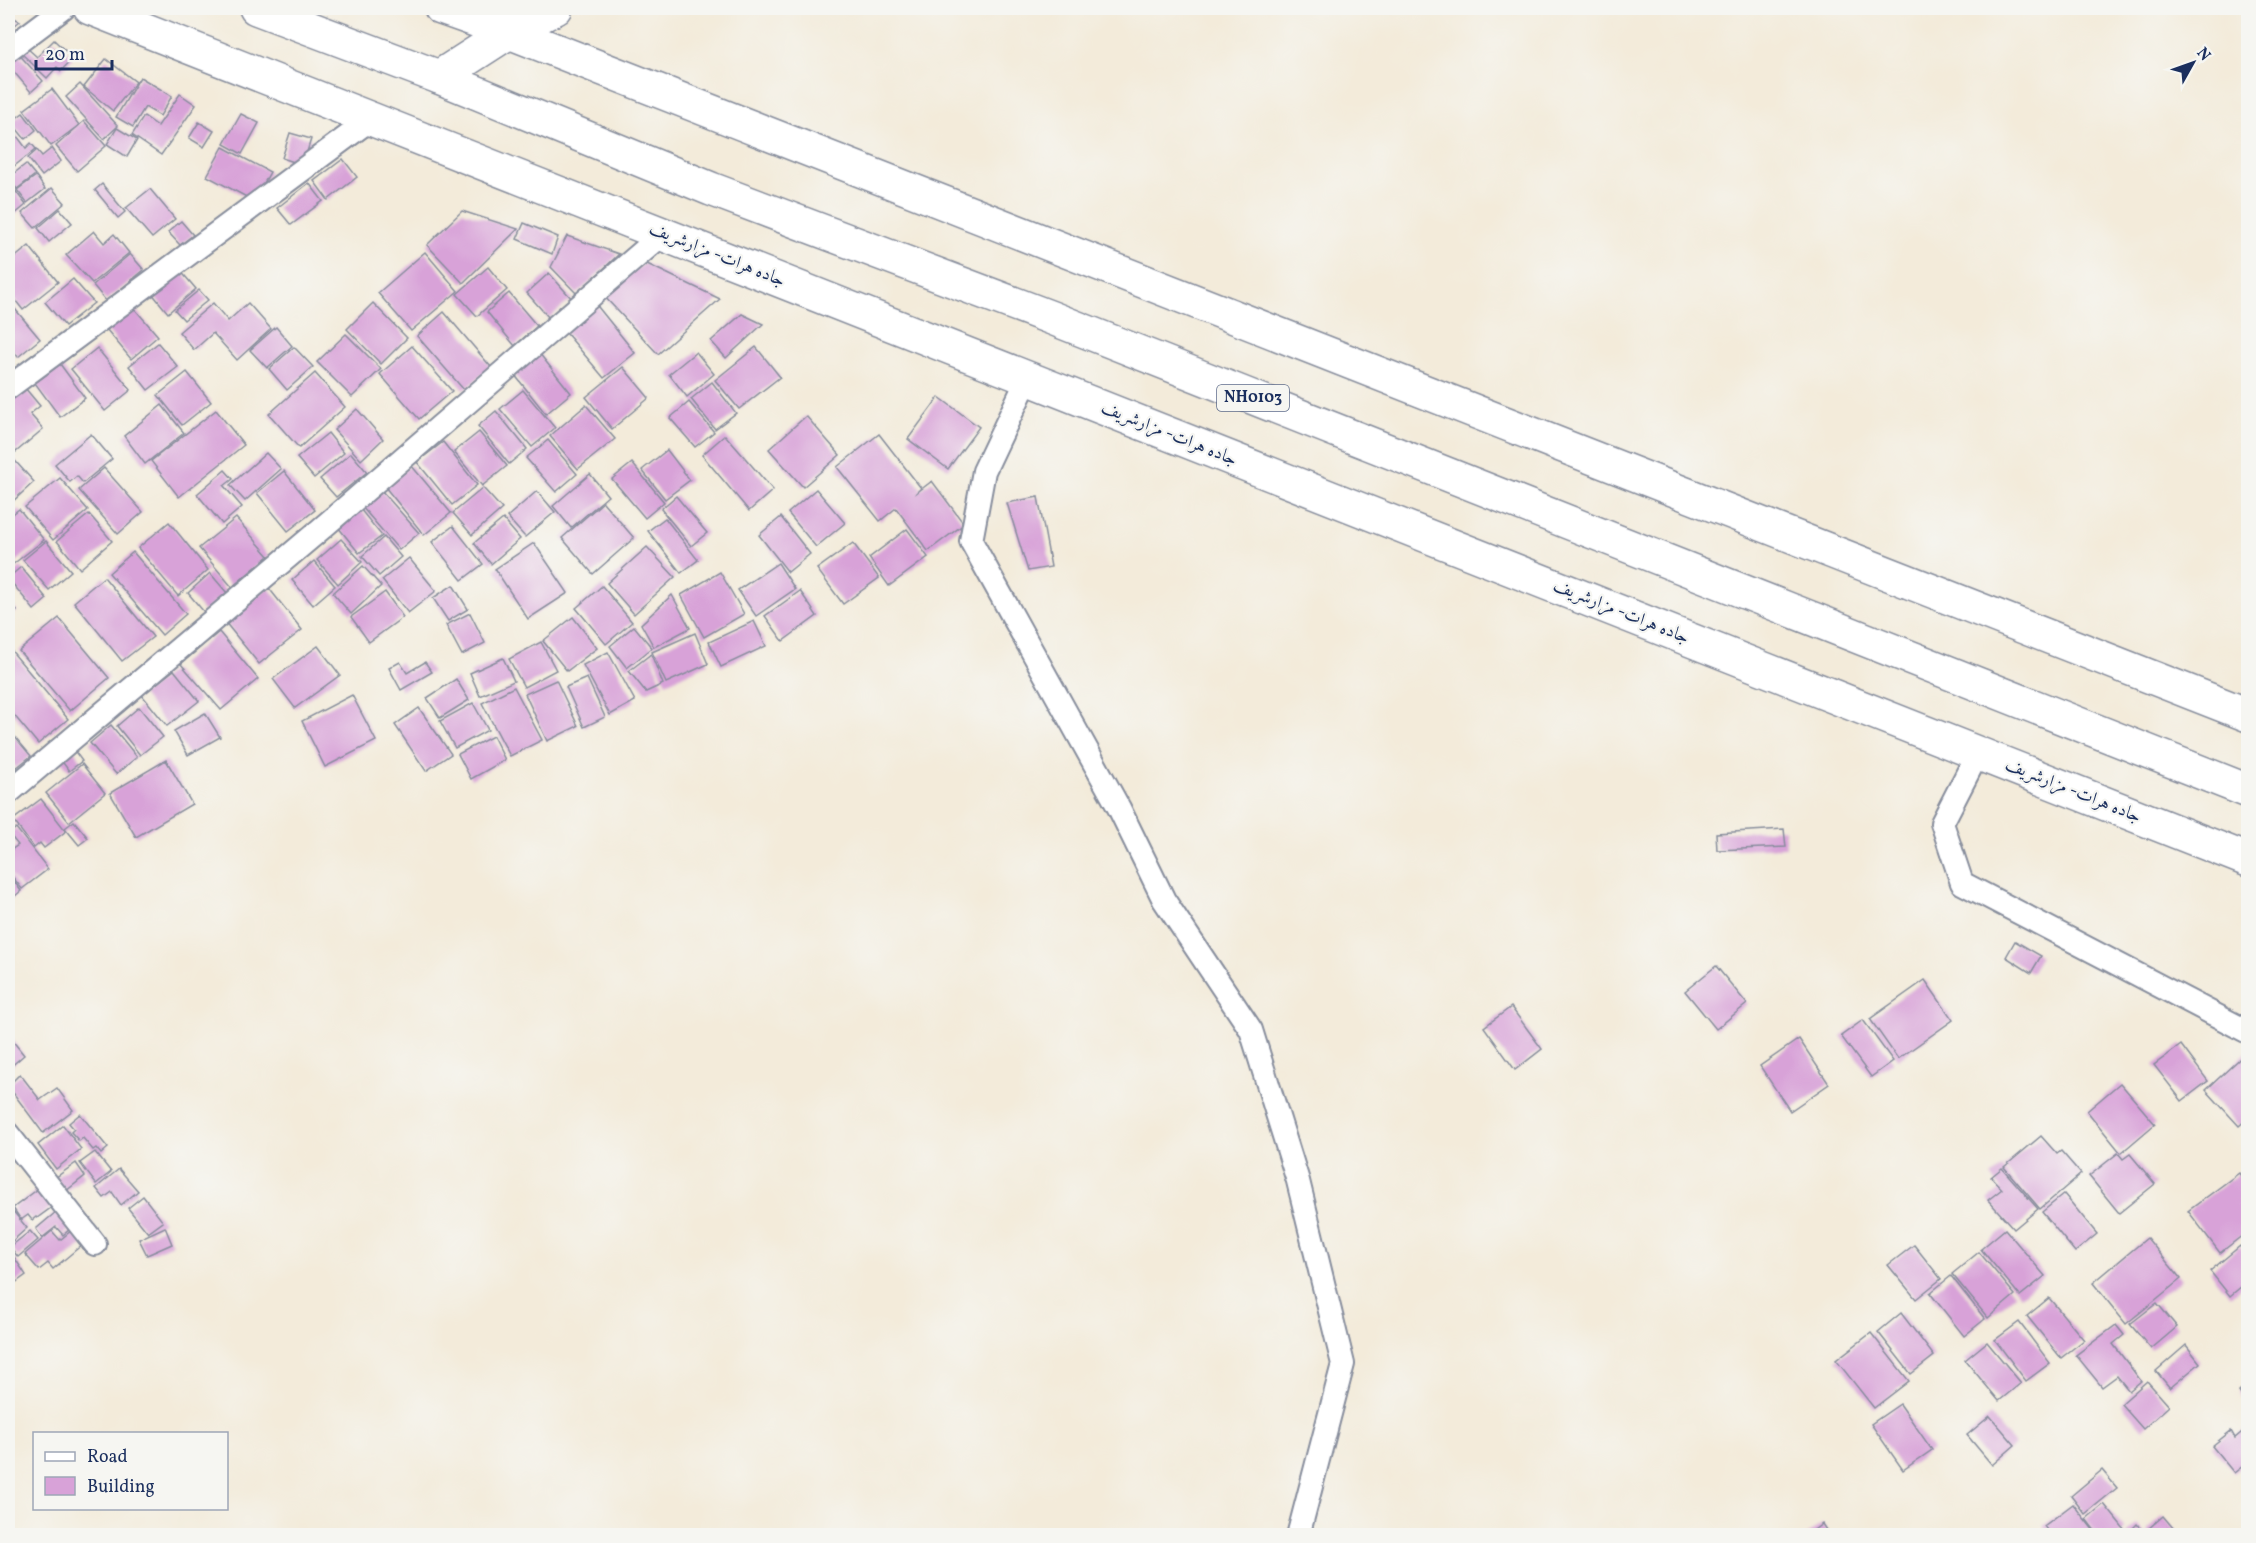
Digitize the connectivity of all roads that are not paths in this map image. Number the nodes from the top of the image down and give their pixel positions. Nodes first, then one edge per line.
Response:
1 (64, 8) edge
2 (90, 8) edge
3 (256, 8) edge
4 (441, 8) edge
5 (556, 8) edge
6 (509, 32) junction
7 (8, 50) edge
8 (439, 76) junction
9 (371, 118) junction
10 (663, 234) junction
11 (1028, 378) junction
12 (8, 388) edge
13 (2248, 715) edge
14 (1978, 753) junction
15 (2248, 791) edge
16 (8, 794) edge
17 (2248, 860) edge
18 (2248, 1032) edge
19 (8, 1134) edge
20 (95, 1244) dead end
21 (1298, 1536) edge

1 - 7 street
2 - 9 main road, جاده هرات- مزارشریف
3 - 8 main road, NH0103
4 - 6 main road
5 - 6 main road
6 - 8 main road
6 - 13 main road
8 - 15 main road, NH0103
9 - 10 main road, جاده هرات- مزارشریف
9 - 12 street
10 - 11 main road, جاده هرات- مزارشریف
10 - 16 street
11 - 14 main road, جاده هرات- مزارشریف
11 - 21 street
14 - 17 main road, جاده هرات- مزارشریف
14 - 18 street
19 - 20 street

